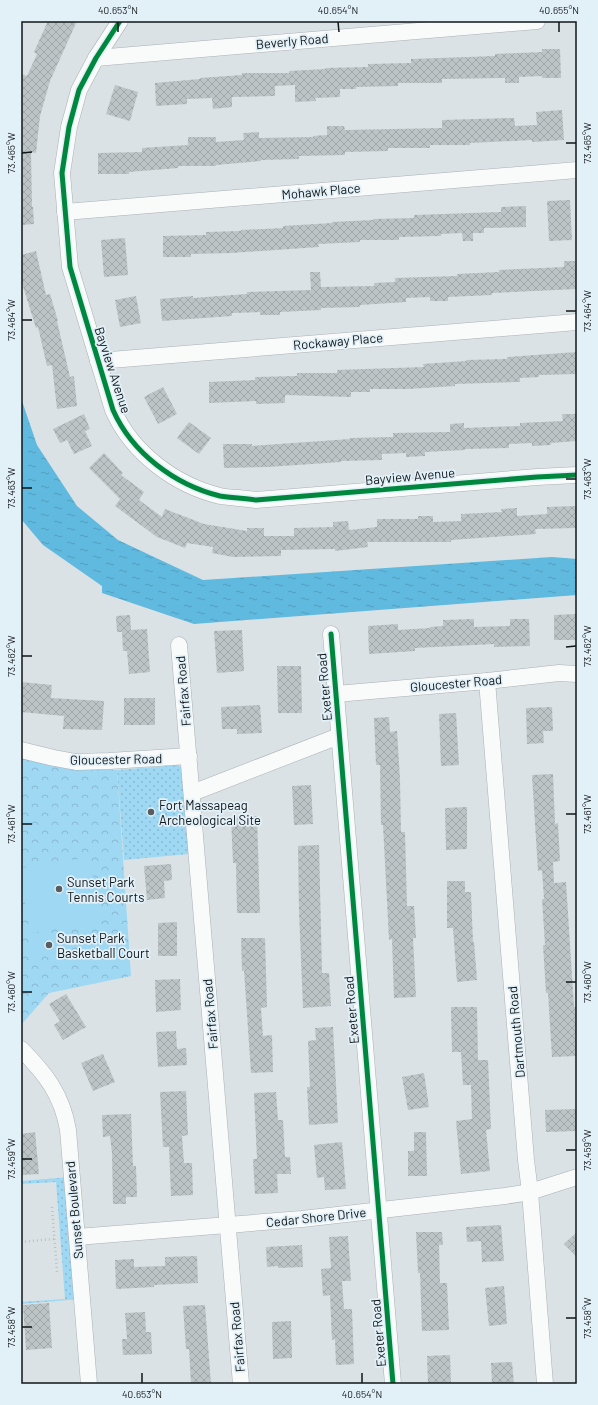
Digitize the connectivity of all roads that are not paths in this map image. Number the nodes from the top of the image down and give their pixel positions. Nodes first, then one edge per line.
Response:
1 (120, 21) edge
2 (537, 21) edge
3 (96, 58) junction
4 (577, 170) edge
5 (65, 212) junction
6 (577, 322) edge
7 (98, 361) junction
8 (577, 475) edge
9 (331, 634) dead end
10 (179, 645) dead end
11 (577, 674) edge
12 (487, 680) junction
13 (336, 694) junction
14 (339, 736) junction
15 (21, 750) edge
16 (189, 756) junction
17 (192, 793) junction
18 (21, 1049) edge
19 (577, 1177) edge
20 (530, 1192) junction
21 (379, 1211) junction
22 (228, 1225) junction
23 (77, 1237) junction
24 (89, 1384) edge
25 (241, 1384) edge
26 (394, 1384) edge
27 (545, 1384) edge

1 - 3 street, Bayview Avenue
2 - 3 street, Beverly Road
3 - 5 street, Bayview Avenue
4 - 5 street, Mohawk Place
5 - 7 street, Bayview Avenue
6 - 7 street, Rockaway Place
7 - 8 street, Bayview Avenue
9 - 13 street, Exeter Road
10 - 16 street, Fairfax Road
11 - 12 street, Gloucester Road
12 - 13 street, Gloucester Road
12 - 20 street, Dartmouth Road
13 - 14 street, Exeter Road
14 - 17 street
14 - 21 street, Exeter Road
15 - 16 street, Gloucester Road
16 - 17 street, Fairfax Road
17 - 22 street, Fairfax Road
18 - 23 street, Sunset Boulevard
19 - 20 street, Cedar Shore Drive
20 - 21 street, Cedar Shore Drive
20 - 27 street, Dartmouth Road
21 - 22 street, Cedar Shore Drive
21 - 26 street, Exeter Road
22 - 23 street, Cedar Shore Drive
22 - 25 street, Fairfax Road
23 - 24 street, Sunset Boulevard

